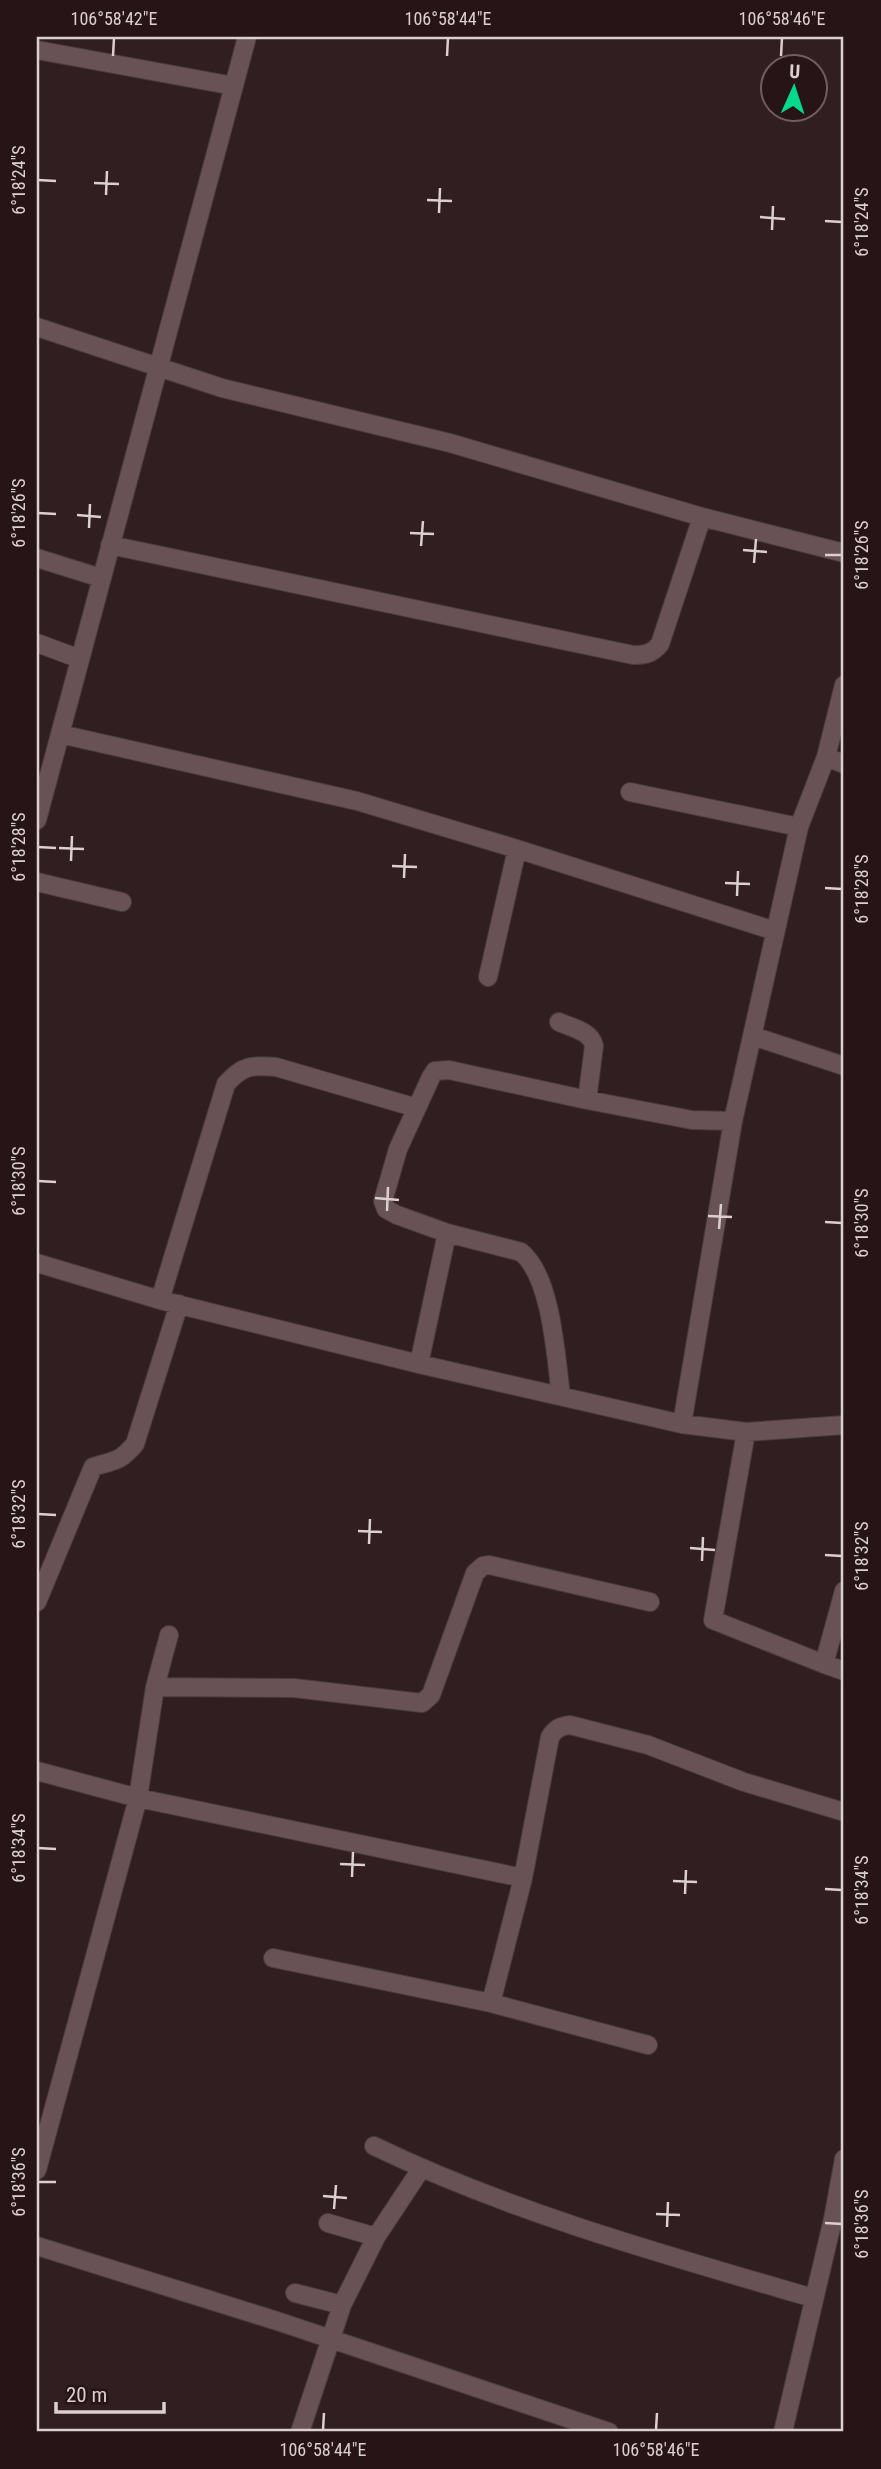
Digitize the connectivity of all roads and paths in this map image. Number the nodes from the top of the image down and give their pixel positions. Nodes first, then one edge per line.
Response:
1 (247, 37) edge
2 (37, 50) edge
3 (234, 86) junction
4 (37, 327) edge
5 (158, 366) junction
6 (702, 517) junction
7 (110, 545) junction
8 (844, 553) edge
9 (37, 558) edge
10 (101, 578) junction
11 (37, 643) edge
12 (80, 659) junction
13 (844, 685) edge
14 (60, 734) junction
15 (826, 757) junction
16 (844, 764) edge
17 (630, 792) dead end
18 (37, 821) edge
19 (799, 827) junction
20 (517, 849) junction
21 (37, 882) edge
22 (122, 902) dead end
23 (775, 931) junction
24 (488, 977) dead end
25 (559, 1022) dead end
26 (753, 1036) junction
27 (844, 1066) edge
28 (587, 1100) junction
29 (417, 1108) junction
30 (733, 1121) junction
31 (447, 1233) junction
32 (37, 1263) edge
33 (160, 1300) junction
34 (179, 1304) junction
35 (419, 1364) junction
36 (561, 1396) junction
37 (682, 1424) junction
38 (844, 1425) edge
39 (746, 1432) junction
40 (844, 1591) edge
41 (37, 1602) edge
42 (650, 1602) dead end
43 (169, 1635) dead end
44 (824, 1664) junction
45 (844, 1671) edge
46 (155, 1687) junction
47 (37, 1771) edge
48 (138, 1798) junction
49 (844, 1812) edge
50 (523, 1878) junction
51 (273, 1958) dead end
52 (491, 2003) junction
53 (648, 2045) dead end
54 (374, 2146) dead end
55 (844, 2159) edge
56 (421, 2169) junction
57 (37, 2170) edge
58 (328, 2223) dead end
59 (376, 2237) junction
60 (37, 2246) edge
61 (295, 2293) dead end
62 (813, 2298) junction
63 (342, 2305) junction
64 (330, 2339) junction
65 (300, 2432) edge
66 (609, 2432) edge
67 (783, 2432) edge

1 - 3 street
2 - 3 street
3 - 5 street
4 - 5 street
5 - 6 street
5 - 7 street
6 - 7 street
6 - 8 street
7 - 10 street
9 - 10 street
10 - 12 street
11 - 12 street
12 - 14 street
13 - 15 street
14 - 18 street
14 - 20 street
15 - 16 street
15 - 19 street
17 - 19 street
19 - 23 street
20 - 23 street
20 - 24 street
21 - 22 street
23 - 26 street
25 - 28 street
26 - 27 street
26 - 30 street
28 - 29 street
28 - 30 street
29 - 31 street
29 - 33 street
30 - 37 street
31 - 35 street
31 - 36 street
32 - 33 street
33 - 34 street
34 - 35 street
34 - 41 street
35 - 36 street
36 - 37 street
37 - 39 street
38 - 39 street
39 - 44 street
40 - 44 street
42 - 46 street
43 - 46 street
44 - 45 street
46 - 48 street
47 - 48 street
48 - 50 street
48 - 57 street
49 - 50 street
50 - 52 street
51 - 52 street
52 - 53 street
54 - 56 street
55 - 62 street
56 - 59 street
56 - 62 street
58 - 59 street
59 - 63 street
60 - 64 street
61 - 63 street
62 - 67 street
63 - 64 street
64 - 65 street
64 - 66 street

